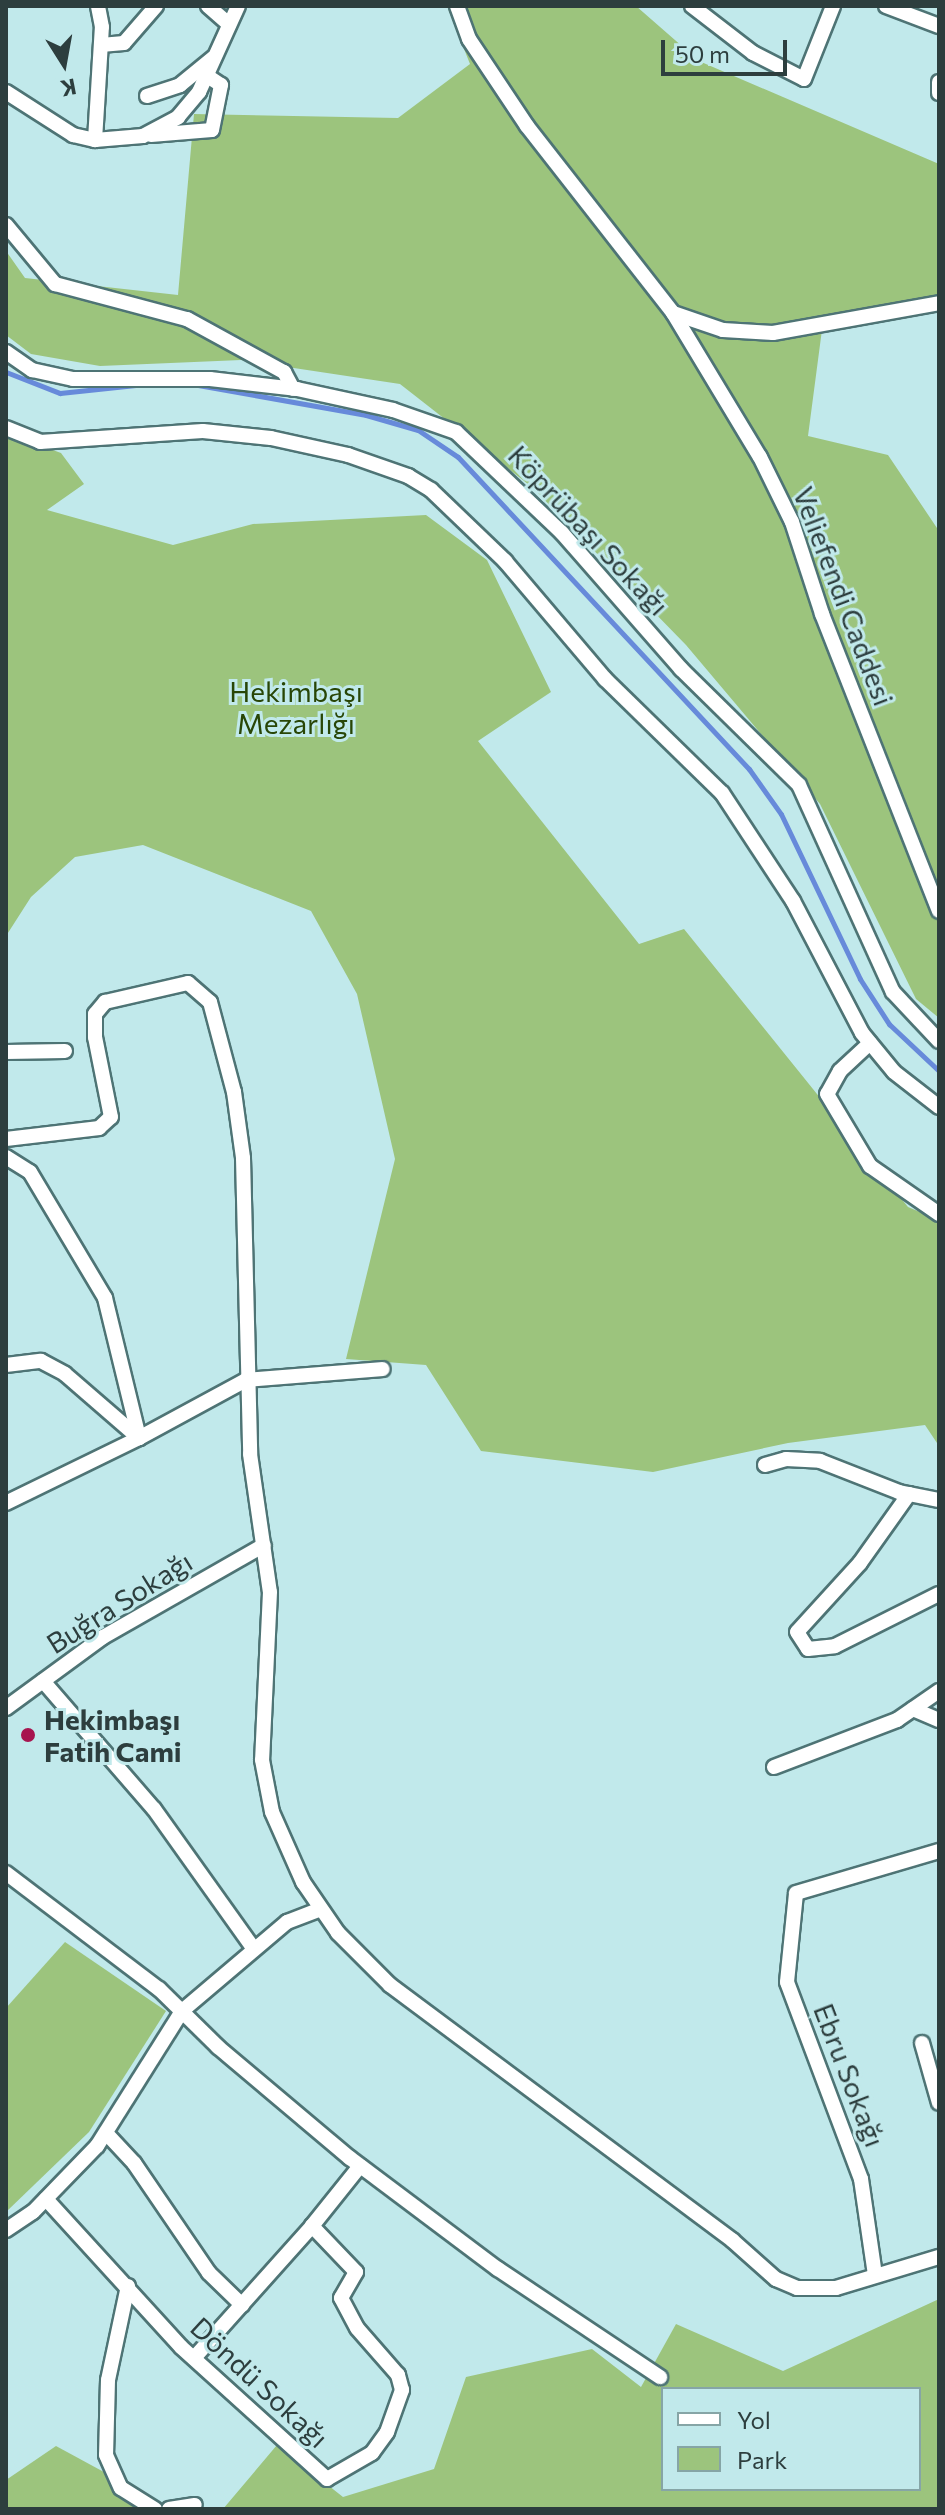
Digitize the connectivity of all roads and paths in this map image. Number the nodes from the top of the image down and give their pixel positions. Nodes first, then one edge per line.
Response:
1 (98, 6) edge
2 (156, 6) edge
3 (208, 6) edge
4 (238, 6) edge
5 (457, 6) edge
6 (692, 6) edge
7 (833, 6) edge
8 (886, 6) edge
9 (229, 24) junction
10 (939, 26) edge
11 (101, 45) junction
12 (220, 53) junction
13 (207, 76) junction
14 (939, 82) edge
15 (6, 92) edge
16 (939, 93) edge
17 (147, 96) dead end
18 (143, 136) junction
19 (95, 140) junction
20 (6, 225) edge
21 (939, 303) edge
22 (673, 313) junction
23 (6, 352) edge
24 (293, 389) junction
25 (6, 428) edge
26 (939, 911) edge
27 (939, 1041) edge
28 (870, 1043) junction
29 (65, 1051) dead end
30 (6, 1052) edge
31 (939, 1107) edge
32 (6, 1139) edge
33 (6, 1157) edge
34 (939, 1214) edge
35 (8, 1359) edge
36 (383, 1369) dead end
37 (246, 1380) junction
38 (139, 1438) junction
39 (765, 1465) dead end
40 (909, 1494) junction
41 (939, 1500) edge
42 (6, 1503) edge
43 (264, 1545) junction
44 (939, 1594) edge
45 (43, 1681) junction
46 (939, 1691) edge
47 (6, 1708) edge
48 (913, 1709) junction
49 (939, 1720) edge
50 (774, 1767) dead end
51 (939, 1851) edge
52 (6, 1873) edge
53 (321, 1909) junction
54 (253, 1948) junction
55 (182, 2011) junction
56 (922, 2043) dead end
57 (939, 2103) edge
58 (106, 2133) junction
59 (360, 2166) junction
60 (46, 2199) junction
61 (312, 2226) junction
62 (6, 2230) edge
63 (939, 2257) edge
64 (875, 2275) junction
65 (128, 2286) junction
66 (242, 2305) junction
67 (194, 2358) junction
68 (660, 2377) dead end
69 (195, 2505) dead end
70 (155, 2509) edge
71 (169, 2509) edge

1 - 11 street
2 - 11 street
3 - 9 street
4 - 9 street
5 - 22 street, Veliefendi Caddesi
6 - 7 street
8 - 10 street
9 - 12 street
11 - 19 street
12 - 13 street
12 - 17 street
13 - 18 street
13 - 18 street
14 - 16 street
15 - 19 street
18 - 19 street
20 - 24 street
21 - 22 street
22 - 26 street, Veliefendi Caddesi
23 - 24 street, Köprübaşı Sokağı
24 - 27 street, Köprübaşı Sokağı
25 - 28 street
28 - 31 street
28 - 34 street
29 - 30 street
32 - 37 street
33 - 38 street
35 - 38 street
36 - 37 street
37 - 38 street
37 - 43 street
38 - 42 street
39 - 40 street
40 - 41 street
40 - 44 street
43 - 45 street, Buğra Sokağı
43 - 53 street
45 - 47 street, Buğra Sokağı
45 - 54 street
46 - 48 street
48 - 49 street
48 - 50 street
51 - 64 street, Ebru Sokağı
52 - 55 street
53 - 54 street
53 - 64 street
54 - 55 street
55 - 58 street
55 - 59 street
56 - 57 street
58 - 60 street
58 - 66 street
59 - 61 street
59 - 68 street
60 - 62 street
60 - 65 street, Döndü Sokağı
61 - 66 street
61 - 67 street, Döndü Sokağı
63 - 64 street
65 - 67 street, Döndü Sokağı
65 - 70 street
66 - 67 street
69 - 71 street

